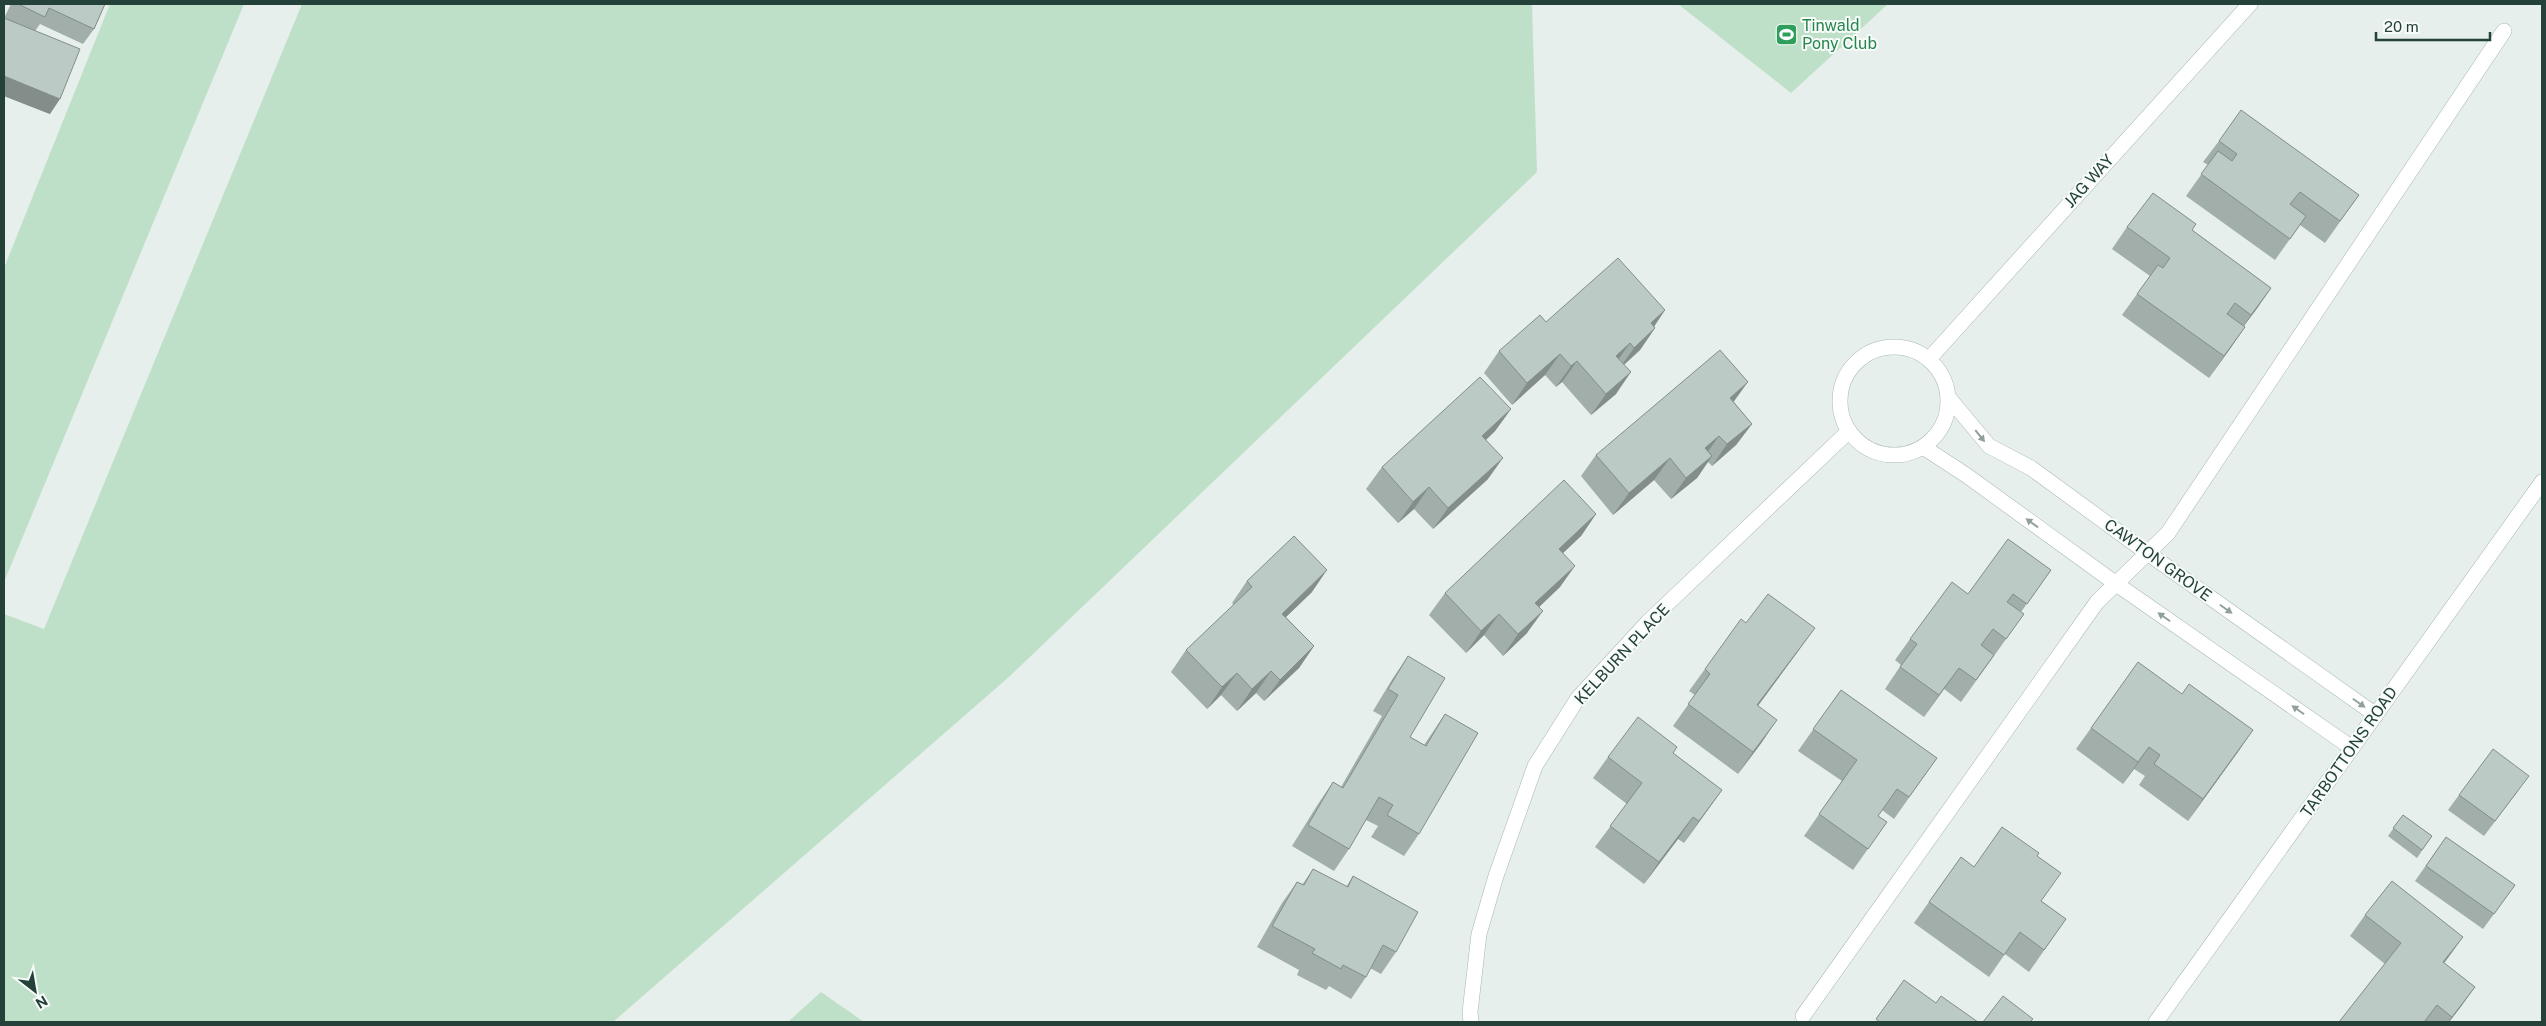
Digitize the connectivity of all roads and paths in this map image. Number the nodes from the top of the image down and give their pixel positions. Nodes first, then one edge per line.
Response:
1 (2250, 4) edge
2 (2504, 31) dead end
3 (1929, 359) junction
4 (1949, 398) junction
5 (1849, 432) junction
6 (1923, 448) junction
7 (2542, 482) edge
8 (2146, 552) junction
9 (2115, 583) junction
10 (2376, 715) junction
11 (2352, 748) junction
12 (1803, 1016) dead end
13 (1471, 1022) edge
14 (2156, 1022) edge

1 - 3 street, JAG WAY
2 - 8 street
3 - 4 street
3 - 5 street
4 - 6 street
4 -> 8 street, CAWTON GROVE
5 - 6 street
5 - 13 street, KELBURN PLACE
9 -> 6 street
7 - 10 street, TARBOTTONS ROAD
8 - 9 street
8 -> 10 street, CAWTON GROVE
11 -> 9 street
9 - 12 street
10 - 11 street, TARBOTTONS ROAD
11 - 14 street, TARBOTTONS ROAD

